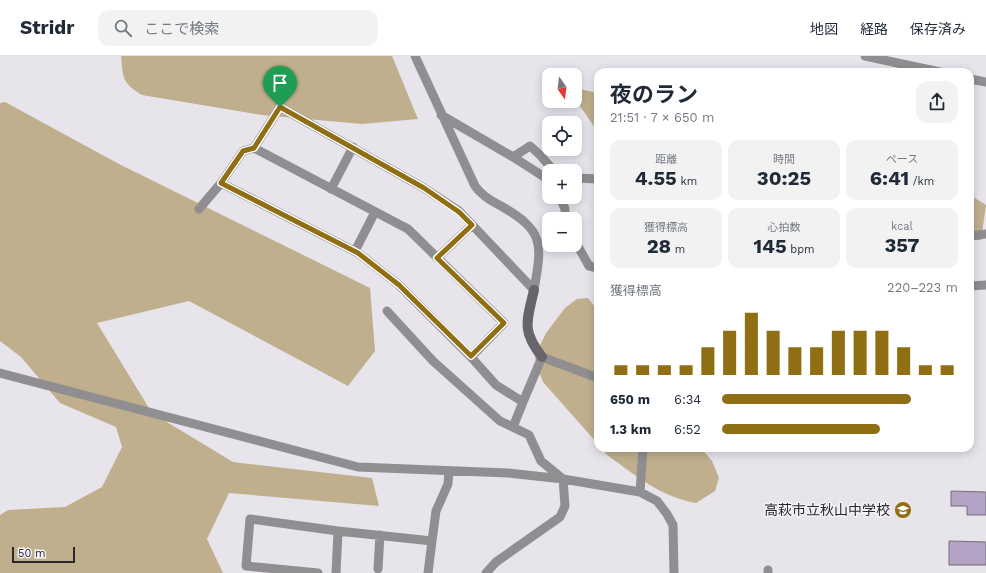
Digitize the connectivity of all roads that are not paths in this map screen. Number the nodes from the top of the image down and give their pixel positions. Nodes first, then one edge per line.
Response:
1 (415, 56) edge
2 (865, 56) edge
3 (921, 68) edge
4 (974, 80) edge
5 (986, 82) edge
6 (441, 115) junction
7 (353, 147) junction
8 (254, 148) junction
9 (514, 157) junction
10 (548, 164) edge
11 (542, 175) edge
12 (582, 178) edge
13 (594, 179) edge
14 (221, 183) junction
15 (332, 189) junction
16 (199, 209) dead end
17 (375, 212) junction
18 (472, 225) junction
19 (986, 234) edge
20 (974, 236) edge
21 (355, 251) junction
22 (581, 252) edge
23 (437, 258) junction
24 (594, 267) edge
25 (986, 285) edge
26 (974, 286) edge
27 (534, 290) junction
28 (387, 310) dead end
29 (471, 356) junction
30 (542, 357) junction
31 (0, 373) edge
32 (594, 376) edge
33 (523, 402) junction
34 (513, 427) junction
35 (643, 452) edge
36 (449, 471) junction
37 (563, 479) junction
38 (640, 492) junction
39 (338, 531) junction
40 (380, 535) junction
41 (432, 541) junction
42 (378, 569) dead end
43 (318, 573) edge
44 (336, 573) edge
45 (428, 573) edge
46 (486, 573) edge
47 (674, 573) edge

1 - 6 street
2 - 3 street
4 - 5 street
6 - 9 street
6 - 27 street
7 - 8 street
7 - 15 street
7 - 18 street
8 - 14 street
8 - 15 street
9 - 10 street
9 - 11 street
12 - 13 street
14 - 16 street
14 - 21 street
15 - 17 street
17 - 21 street
17 - 23 street
18 - 23 street
18 - 27 street
19 - 20 street
21 - 29 street
22 - 24 street
23 - 29 street
25 - 26 street
27 - 30 street
28 - 34 street
29 - 33 street
30 - 32 street
30 - 33 street
31 - 36 street
33 - 34 street
34 - 37 street
35 - 38 street
36 - 37 street
36 - 41 street
37 - 38 street
37 - 46 street
38 - 47 street
39 - 40 street
39 - 43 street
39 - 44 street
40 - 41 street
40 - 42 street
41 - 45 street

